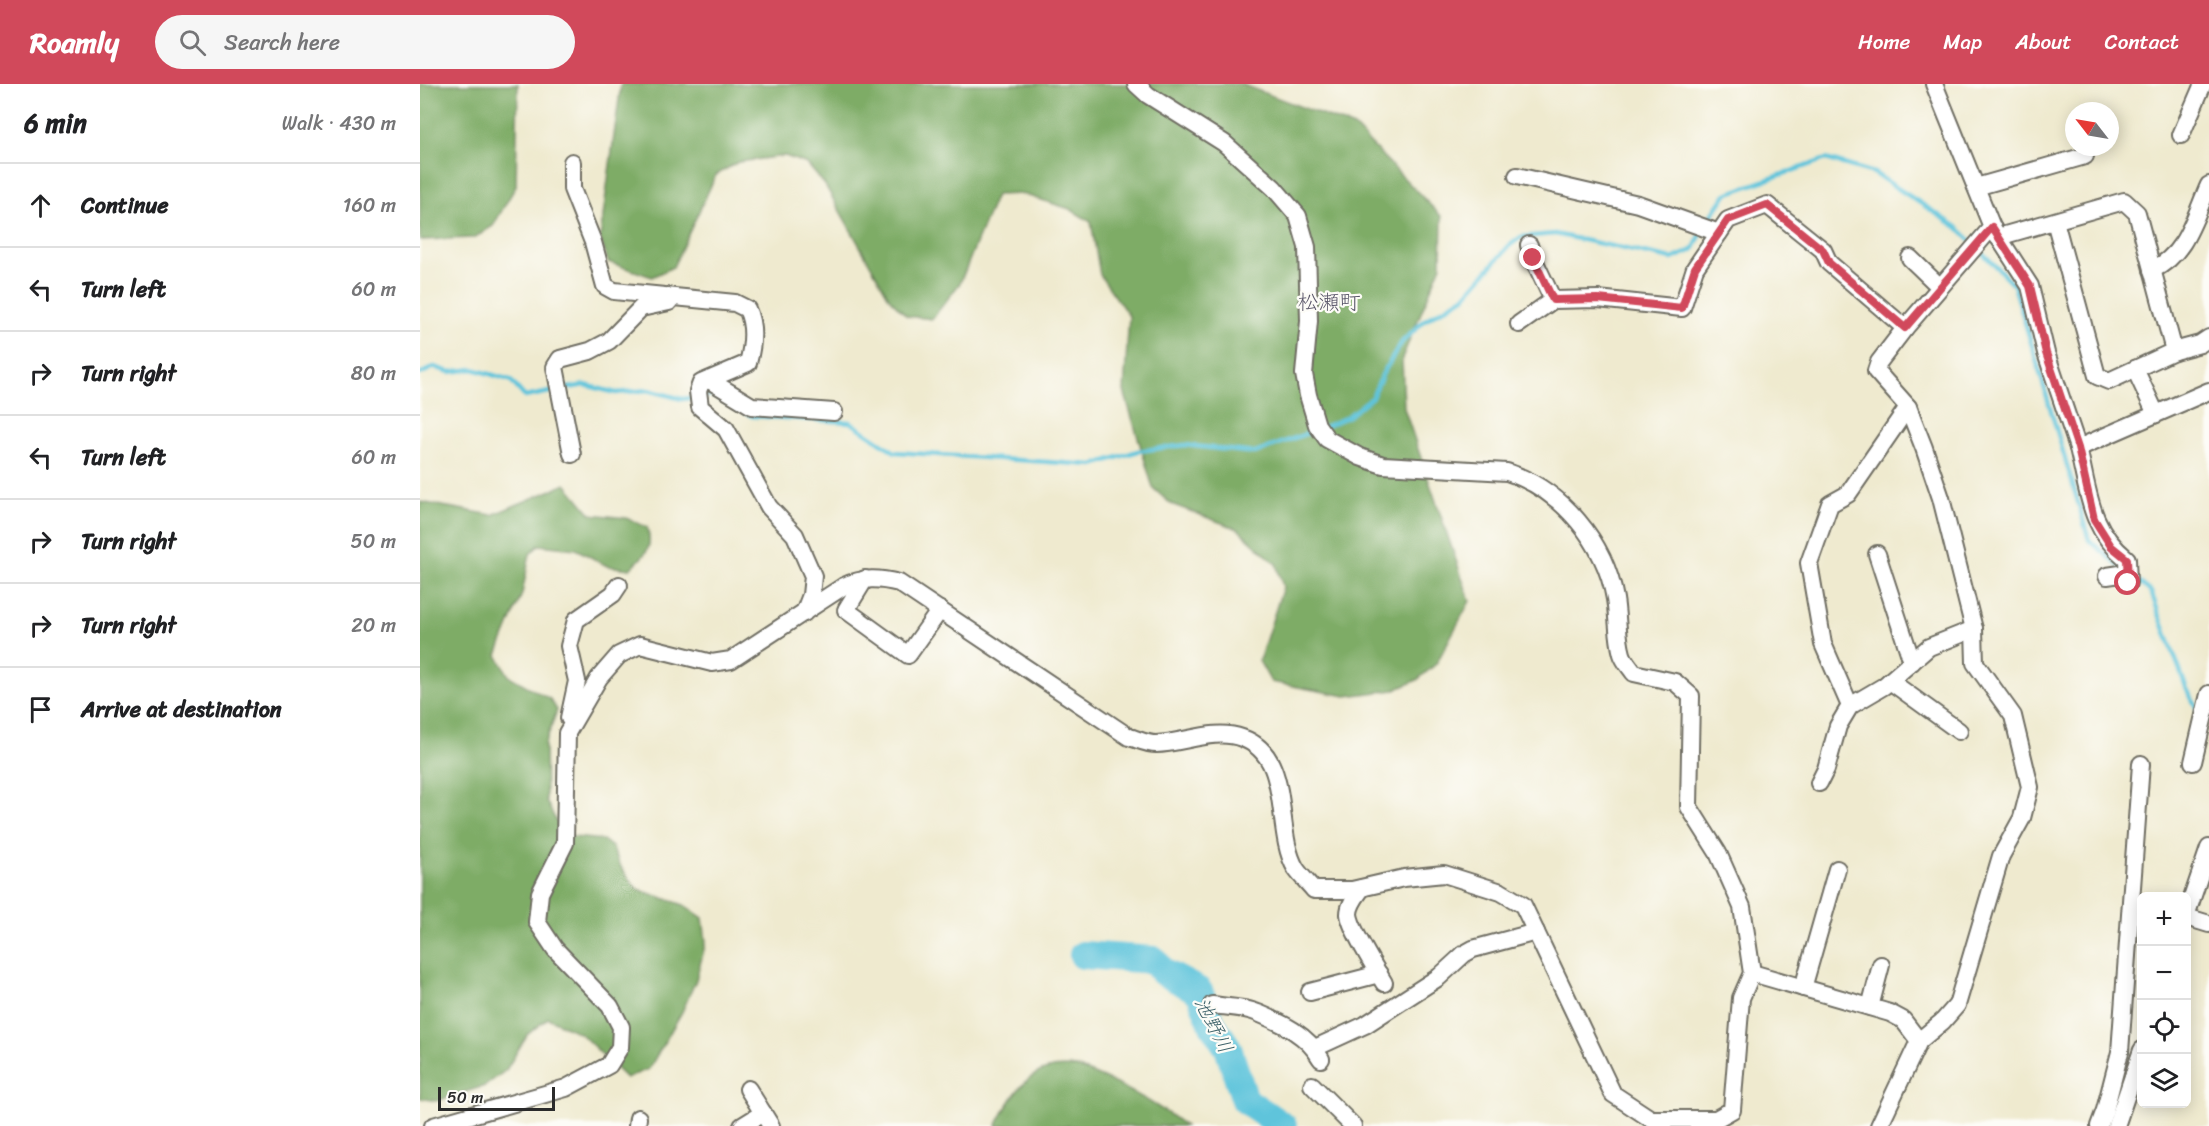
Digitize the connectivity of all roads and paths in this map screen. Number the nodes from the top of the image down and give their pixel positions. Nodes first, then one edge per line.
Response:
1 (1136, 84) edge
2 (1934, 84) edge
3 (2204, 84) edge
4 (2181, 135) dead end
5 (2085, 156) dead end
6 (572, 162) dead end
7 (1517, 176) dead end
8 (2209, 185) edge
9 (1976, 186) junction
10 (2055, 220) junction
11 (1995, 232) junction
12 (1719, 233) junction
13 (1529, 245) dead end
14 (1910, 258) dead end
15 (2152, 270) junction
16 (1940, 287) junction
17 (684, 298) junction
18 (1553, 300) junction
19 (1519, 324) dead end
20 (1905, 328) junction
21 (2209, 338) edge
22 (2174, 351) junction
23 (2135, 369) junction
24 (2209, 391) edge
25 (702, 392) junction
26 (1908, 407) junction
27 (834, 412) dead end
28 (2156, 414) junction
29 (2078, 448) junction
30 (572, 454) dead end
31 (1877, 554) dead end
32 (2107, 576) dead end
33 (865, 579) junction
34 (619, 585) dead end
35 (940, 610) junction
36 (804, 613) junction
37 (1974, 629) junction
38 (1912, 662) junction
39 (1890, 681) junction
40 (2209, 694) edge
41 (1850, 706) junction
42 (1959, 731) dead end
43 (567, 733) junction
44 (2193, 762) dead end
45 (2141, 764) dead end
46 (1819, 783) dead end
47 (2209, 848) edge
48 (1837, 869) dead end
49 (1362, 888) junction
50 (2191, 904) edge
51 (2191, 918) edge
52 (2209, 924) edge
53 (1536, 932) junction
54 (1881, 965) dead end
55 (1752, 973) junction
56 (1803, 988) junction
57 (1310, 992) dead end
58 (1212, 1005) dead end
59 (1870, 1007) junction
60 (1919, 1041) junction
61 (2141, 1054) edge
62 (1312, 1084) dead end
63 (748, 1089) dead end
64 (767, 1119) edge
65 (461, 1122) edge
66 (1682, 1122) edge
67 (433, 1126) edge
68 (742, 1126) edge
69 (1353, 1126) edge
70 (1879, 1126) edge
71 (2099, 1126) edge
72 (2116, 1126) edge

1 - 55 street
2 - 9 street
3 - 4 street
5 - 9 street
6 - 17 street
7 - 12 street
8 - 15 street
9 - 11 street
10 - 11 street
10 - 15 street
10 - 23 street
11 - 16 street
11 - 29 street
12 - 18 street
12 - 20 street
13 - 18 street
14 - 16 street
15 - 22 street
16 - 20 street
17 - 25 street
17 - 30 street
18 - 19 street
20 - 26 street
21 - 22 street
22 - 23 street
23 - 28 street
24 - 28 street
25 - 27 street
25 - 36 street
26 - 37 street
26 - 41 street
28 - 29 street
29 - 32 street
31 - 38 street
33 - 35 street
33 - 35 street
33 - 36 street
34 - 43 street
35 - 49 street
36 - 43 street
37 - 38 street
37 - 60 street
38 - 39 street
39 - 41 street
39 - 42 street
40 - 44 street
41 - 46 street
43 - 65 street
45 - 71 street
47 - 50 street
48 - 56 street
49 - 53 street
49 - 57 street
51 - 52 street
53 - 58 street
53 - 66 street
54 - 59 street
55 - 56 street
55 - 66 street
56 - 59 street
59 - 60 street
60 - 70 street
61 - 72 street
62 - 69 street
63 - 64 street
64 - 68 street
65 - 67 street

